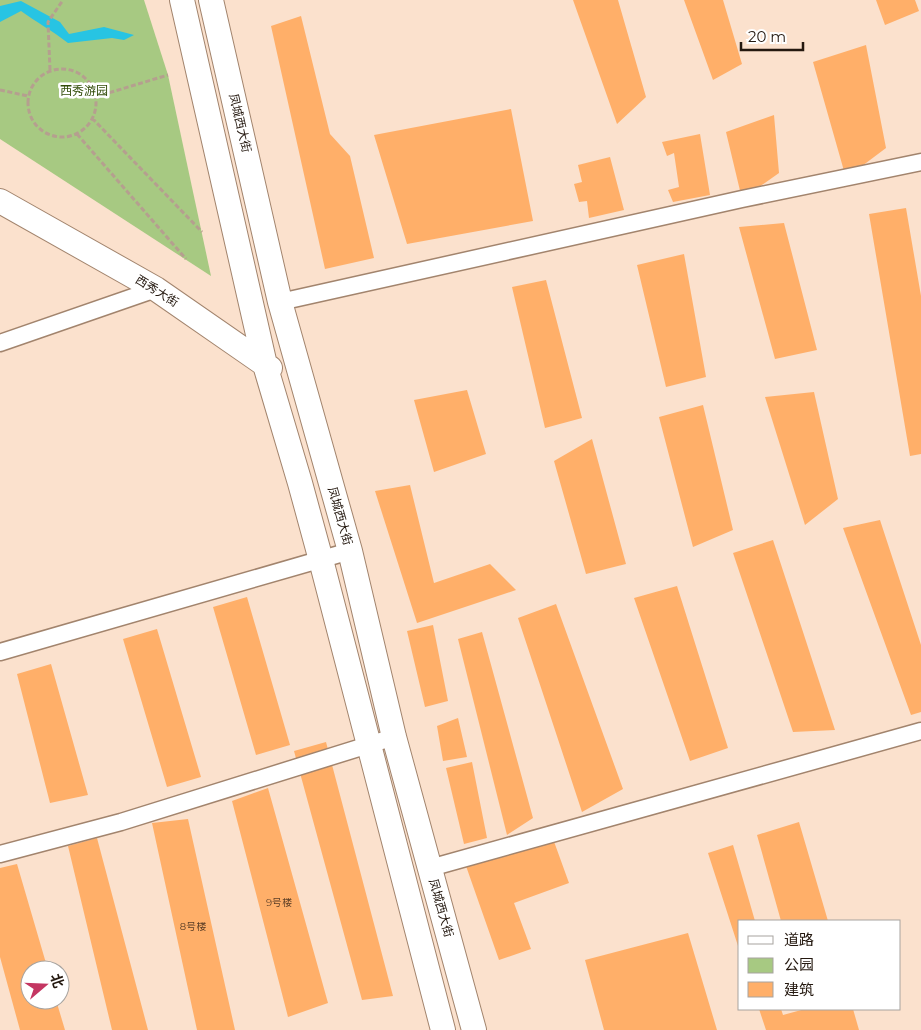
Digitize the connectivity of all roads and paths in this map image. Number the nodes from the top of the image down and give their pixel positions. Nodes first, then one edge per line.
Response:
1 (63, 0) edge
2 (182, 0) edge
3 (211, 0) edge
4 (50, 70) junction
5 (168, 75) dead end
6 (0, 90) edge
7 (28, 96) junction
8 (95, 97) junction
9 (92, 118) junction
10 (77, 134) junction
11 (921, 162) edge
12 (0, 201) edge
13 (202, 232) dead end
14 (186, 259) dead end
15 (156, 289) junction
16 (280, 302) junction
17 (0, 343) edge
18 (265, 365) junction
19 (305, 395) junction
20 (350, 551) junction
21 (321, 560) junction
22 (0, 652) edge
23 (921, 731) edge
24 (394, 737) junction
25 (370, 745) junction
26 (0, 854) edge
27 (430, 868) junction
28 (443, 1030) edge
29 (474, 1030) edge

1 - 4 path
2 - 18 main road
3 - 16 main road, 凤城西大街
4 - 7 path
4 - 8 path
5 - 8 path
6 - 7 path
7 - 10 path
8 - 9 path
9 - 10 path
9 - 13 path
10 - 14 path
11 - 16 street
12 - 15 main road, 西秀大街
15 - 17 street
15 - 18 main road, 西秀大街
16 - 19 main road, 凤城西大街
18 - 19 main road, 西秀大街
18 - 21 main road
19 - 20 main road, 凤城西大街
20 - 21 street
20 - 24 main road, 凤城西大街
21 - 22 street
21 - 25 main road
23 - 27 street
24 - 25 street
24 - 27 main road, 凤城西大街
25 - 26 street
25 - 28 main road
27 - 29 main road, 凤城西大街

